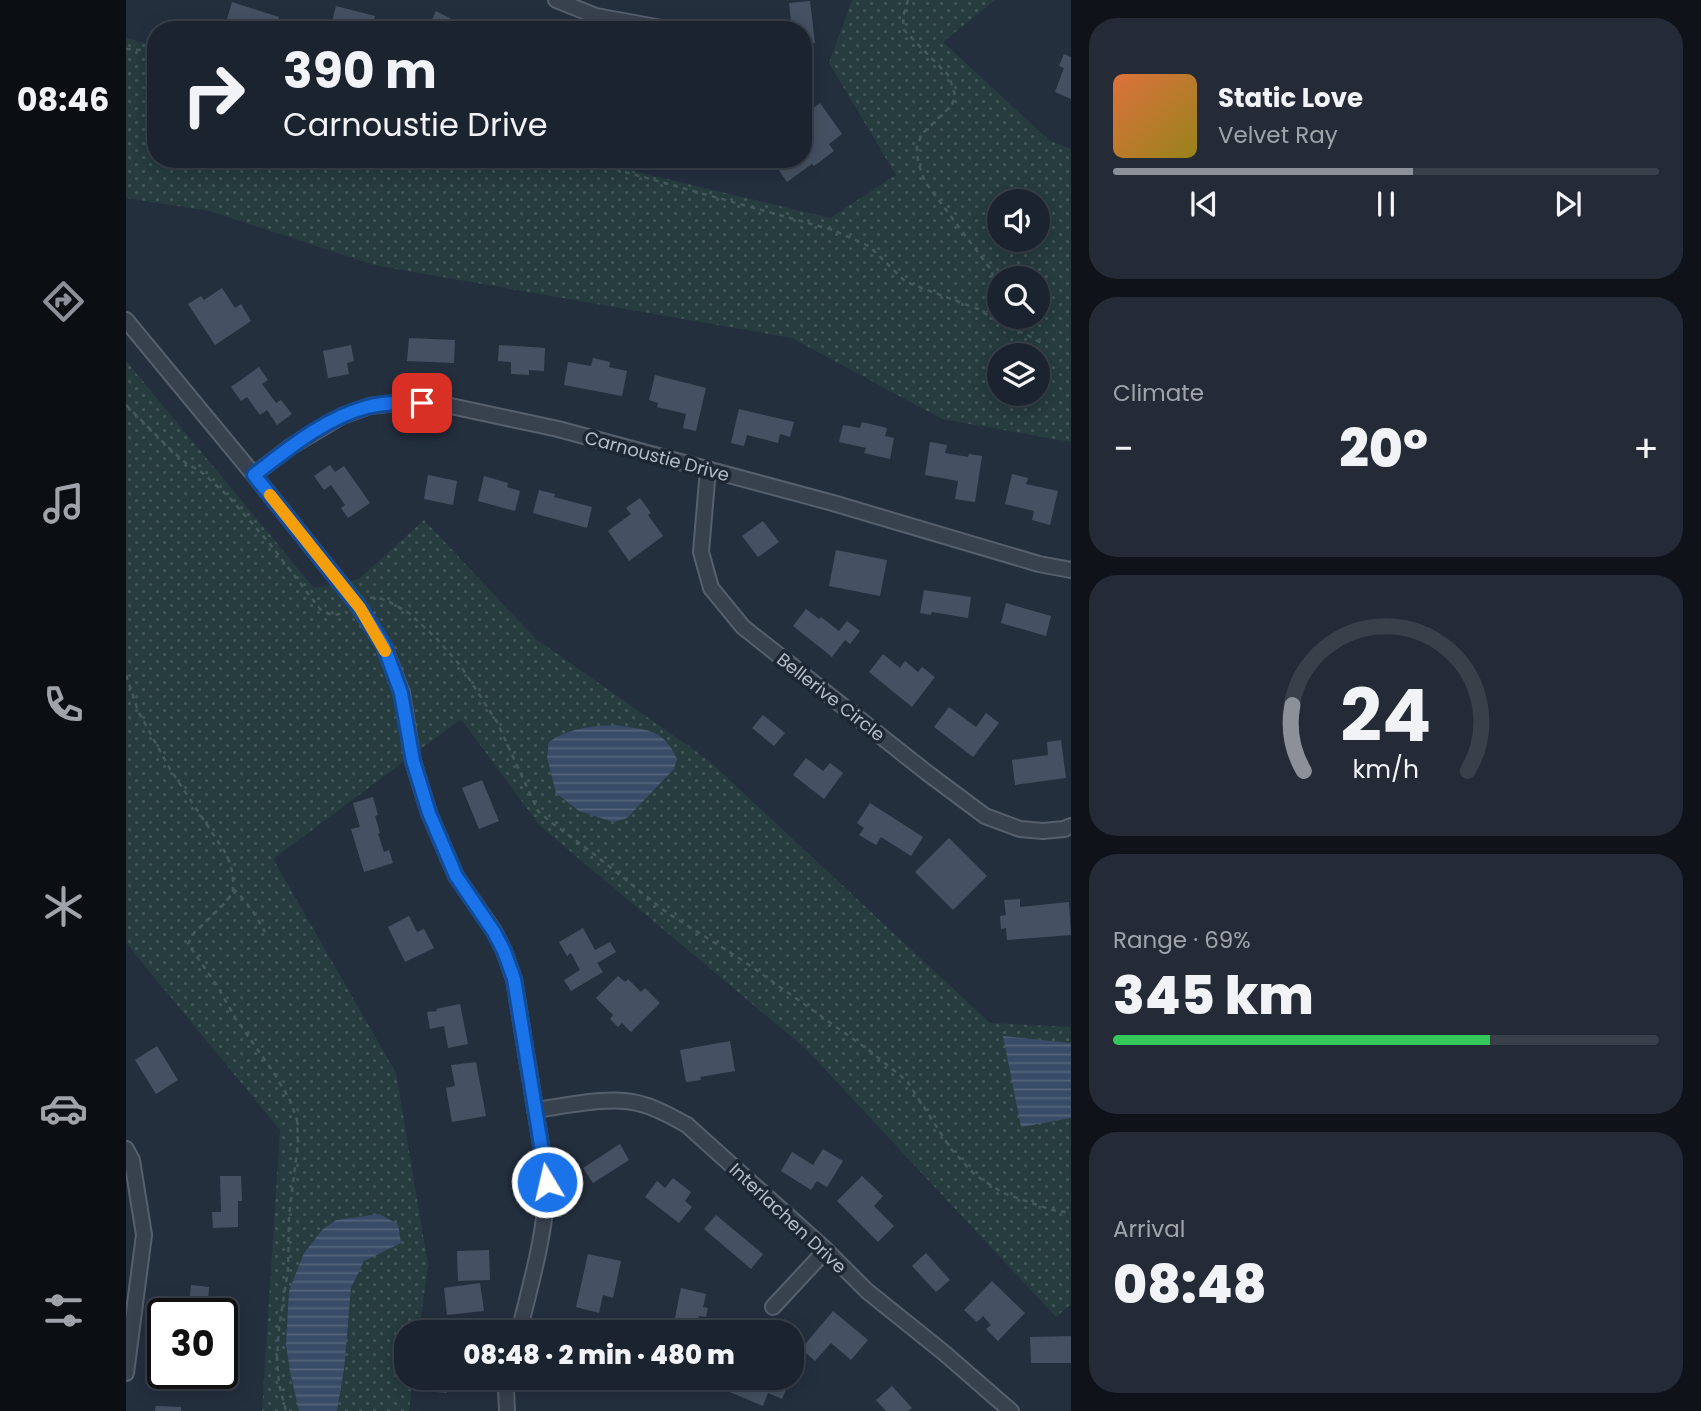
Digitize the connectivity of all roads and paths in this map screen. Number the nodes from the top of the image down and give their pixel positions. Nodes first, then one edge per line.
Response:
1 (556, 0) edge
2 (908, 0) edge
3 (624, 21) edge
4 (126, 49) edge
5 (147, 52) edge
6 (614, 168) edge
7 (986, 313) junction
8 (126, 320) edge
9 (1041, 343) dead end
10 (126, 405) edge
11 (708, 469) junction
12 (254, 475) junction
13 (1071, 570) edge
14 (357, 604) junction
15 (126, 675) edge
16 (1071, 826) edge
17 (233, 889) junction
18 (265, 932) dead end
19 (535, 1110) junction
20 (126, 1149) edge
21 (1071, 1213) edge
22 (826, 1250) junction
23 (773, 1307) dead end
24 (522, 1320) edge
25 (126, 1373) edge
26 (506, 1390) edge
27 (286, 1411) edge
28 (507, 1411) edge
29 (1011, 1411) edge

1 - 3 street
2 - 7 path
4 - 5 path
6 - 7 path
7 - 9 path
8 - 12 street
10 - 14 path
11 - 12 street, Carnoustie Drive
11 - 13 street, Carnoustie Drive
11 - 16 street, Bellerive Circle
12 - 14 street
14 - 19 street
14 - 21 path
15 - 17 path
17 - 18 path
17 - 27 path
19 - 22 street, Interlachen Drive
19 - 24 street
20 - 25 street
22 - 23 street
22 - 29 street, Interlachen Drive
26 - 28 street

